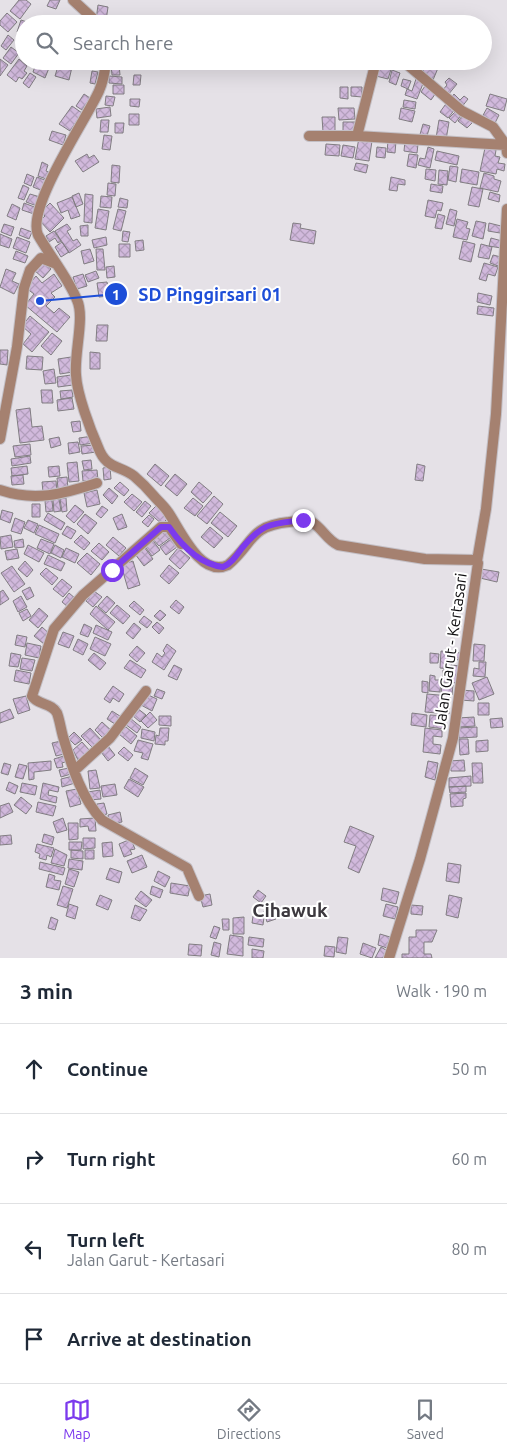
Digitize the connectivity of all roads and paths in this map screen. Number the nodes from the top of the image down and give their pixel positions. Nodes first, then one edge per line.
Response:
1 (73, 0) edge
2 (89, 15) edge
3 (104, 70) edge
4 (374, 70) edge
5 (414, 70) edge
6 (308, 136) dead end
7 (357, 136) junction
8 (506, 149) edge
9 (507, 209) edge
10 (54, 264) junction
11 (3, 402) edge
12 (0, 439) edge
13 (97, 483) dead end
14 (0, 490) edge
15 (201, 560) junction
16 (477, 561) junction
17 (146, 690) dead end
18 (75, 770) junction
19 (199, 896) dead end
20 (389, 958) edge

1 - 2 street
3 - 10 street
4 - 7 street
5 - 8 street
6 - 7 street
7 - 8 street
9 - 16 street
10 - 11 street
10 - 15 street
11 - 12 street
13 - 14 street
15 - 16 street, Jalan Garut - Kertasari
15 - 18 street
16 - 20 street, Jalan Garut - Kertasari
17 - 18 street
18 - 19 street

